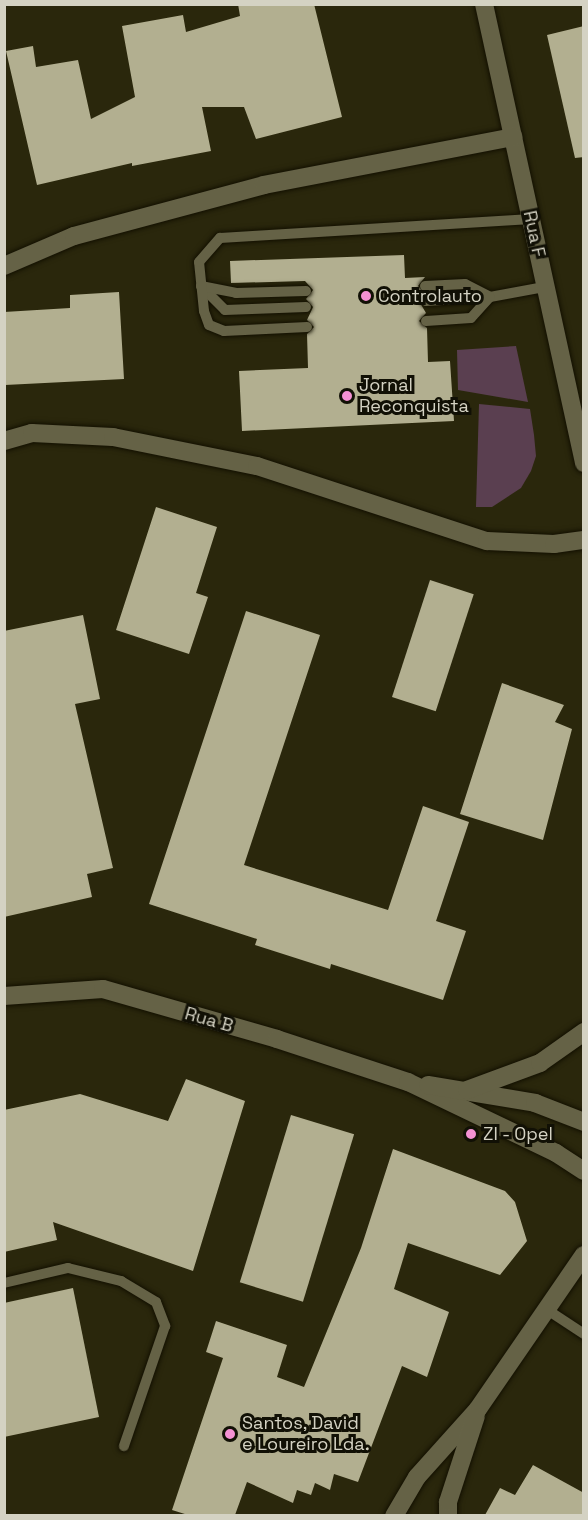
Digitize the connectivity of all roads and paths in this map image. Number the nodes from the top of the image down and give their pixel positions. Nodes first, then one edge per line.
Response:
1 (484, 4) edge
2 (513, 137) junction
3 (531, 219) junction
4 (4, 266) edge
5 (201, 286) junction
6 (425, 286) dead end
7 (544, 286) junction
8 (306, 291) dead end
9 (490, 297) junction
10 (426, 301) dead end
11 (306, 307) dead end
12 (426, 321) dead end
13 (307, 327) dead end
14 (4, 441) edge
15 (584, 464) edge
16 (584, 540) edge
17 (4, 996) edge
18 (584, 1032) edge
19 (408, 1082) junction
20 (466, 1090) junction
21 (584, 1122) edge
22 (584, 1171) edge
23 (584, 1255) edge
24 (4, 1283) edge
25 (546, 1309) junction
26 (584, 1335) edge
27 (478, 1409) junction
28 (124, 1446) dead end
29 (446, 1511) edge
30 (394, 1515) edge

1 - 2 street, Rua F
2 - 3 street, Rua F
2 - 4 street
3 - 5 lane
3 - 7 street, Rua F
5 - 8 lane
5 - 11 lane
5 - 13 lane
6 - 9 lane
7 - 9 lane
7 - 15 street, Rua F
9 - 10 lane
9 - 12 lane
14 - 16 street
17 - 19 street, Rua B
18 - 20 street, Rua B
19 - 20 street, Rua B
19 - 22 street, Rua B
20 - 21 street, Rua B
23 - 25 street
24 - 28 lane
25 - 26 lane
25 - 27 street
27 - 29 street
27 - 30 street

